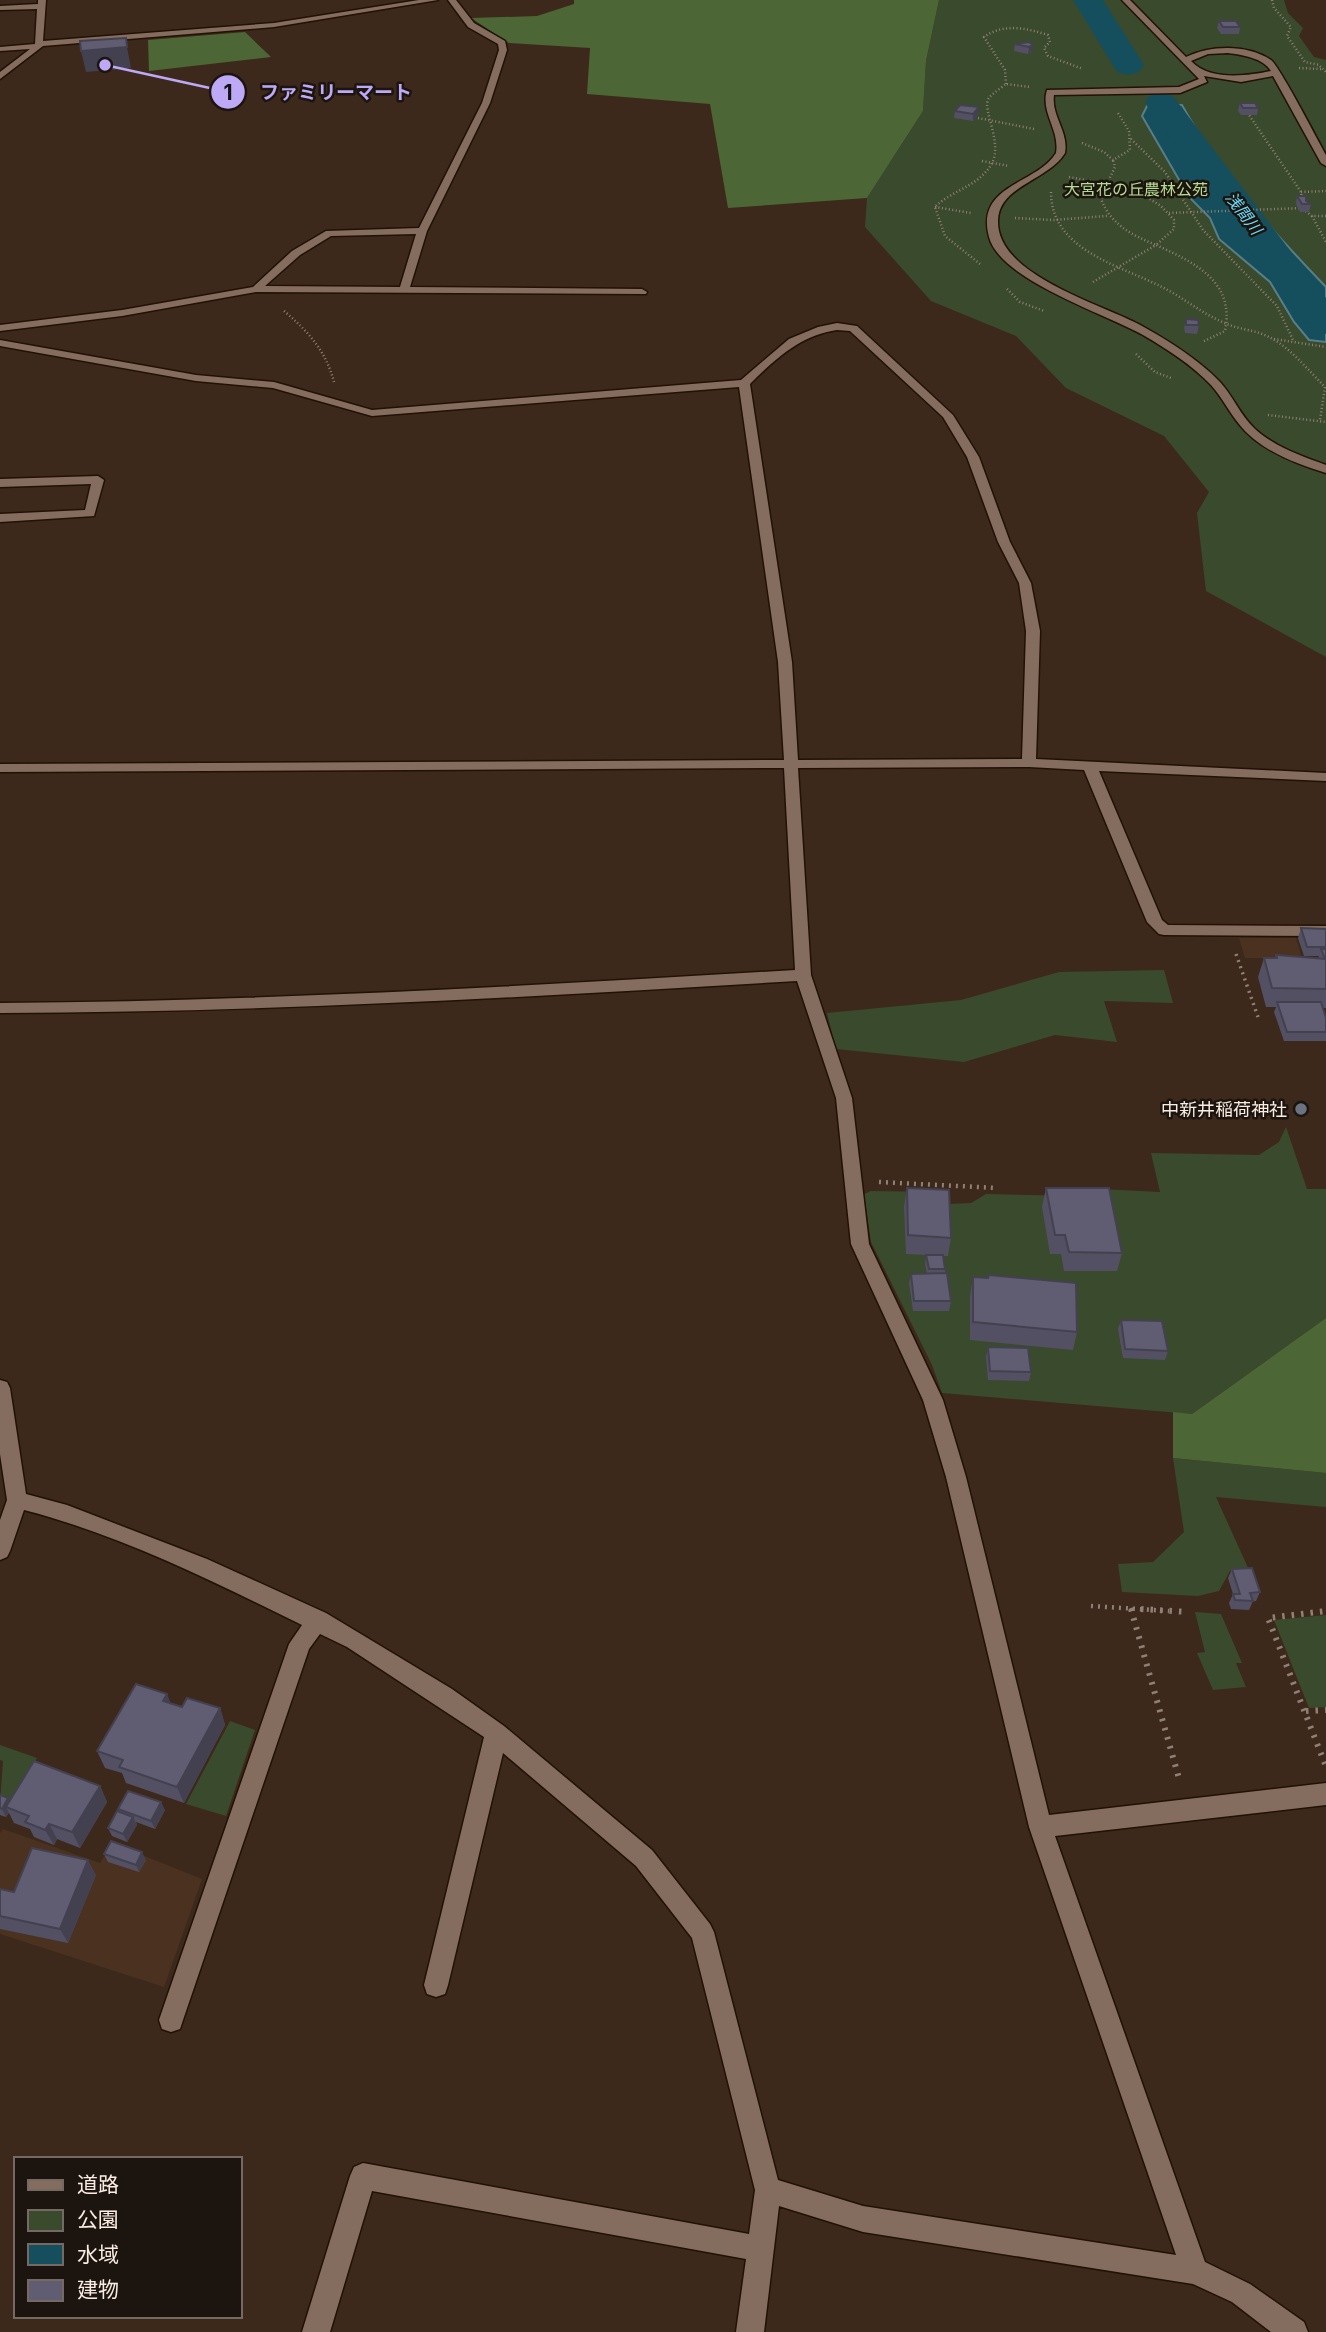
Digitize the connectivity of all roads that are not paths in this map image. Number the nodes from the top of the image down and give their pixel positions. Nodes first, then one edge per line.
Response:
1 (435, 0) edge
2 (452, 0) edge
3 (1126, 0) edge
4 (42, 3) edge
5 (0, 8) edge
6 (39, 45) junction
7 (0, 48) edge
8 (1187, 60) junction
9 (1198, 72) junction
10 (1276, 73) junction
11 (0, 76) edge
12 (1326, 163) edge
13 (422, 231) junction
14 (405, 288) junction
15 (256, 289) junction
16 (642, 292) dead end
17 (0, 328) edge
18 (0, 343) edge
19 (744, 383) junction
20 (1326, 469) edge
21 (0, 483) edge
22 (0, 519) edge
23 (1029, 763) junction
24 (791, 764) junction
25 (1090, 766) junction
26 (0, 768) edge
27 (1326, 777) edge
28 (1326, 931) edge
29 (803, 975) junction
30 (0, 1008) edge
31 (0, 1393) edge
32 (17, 1500) junction
33 (0, 1551) edge
34 (318, 1620) junction
35 (496, 1733) junction
36 (1326, 1794) edge
37 (1040, 1827) junction
38 (436, 1986) dead end
39 (172, 2021) dead end
40 (768, 2190) junction
41 (761, 2249) junction
42 (1195, 2271) junction
43 (316, 2332) edge
44 (750, 2332) edge
45 (1294, 2332) edge

1 - 6 street
2 - 13 street
3 - 8 street
4 - 5 street
4 - 6 street
6 - 7 street
6 - 11 street
8 - 9 street
8 - 10 street
9 - 10 street
9 - 20 street
10 - 12 street
13 - 14 street
13 - 15 street
14 - 15 street
14 - 16 street
15 - 17 street
18 - 19 street
19 - 23 street
19 - 24 street
21 - 22 street
23 - 24 street
23 - 25 street
24 - 26 street
24 - 29 street
25 - 27 street
25 - 28 street
29 - 30 street
29 - 37 street
31 - 32 street
32 - 33 street
32 - 34 street
34 - 35 street
34 - 39 street
35 - 38 street
35 - 40 street
36 - 37 street
37 - 42 street
40 - 41 street
40 - 42 street
41 - 43 street
41 - 44 street
42 - 45 street

